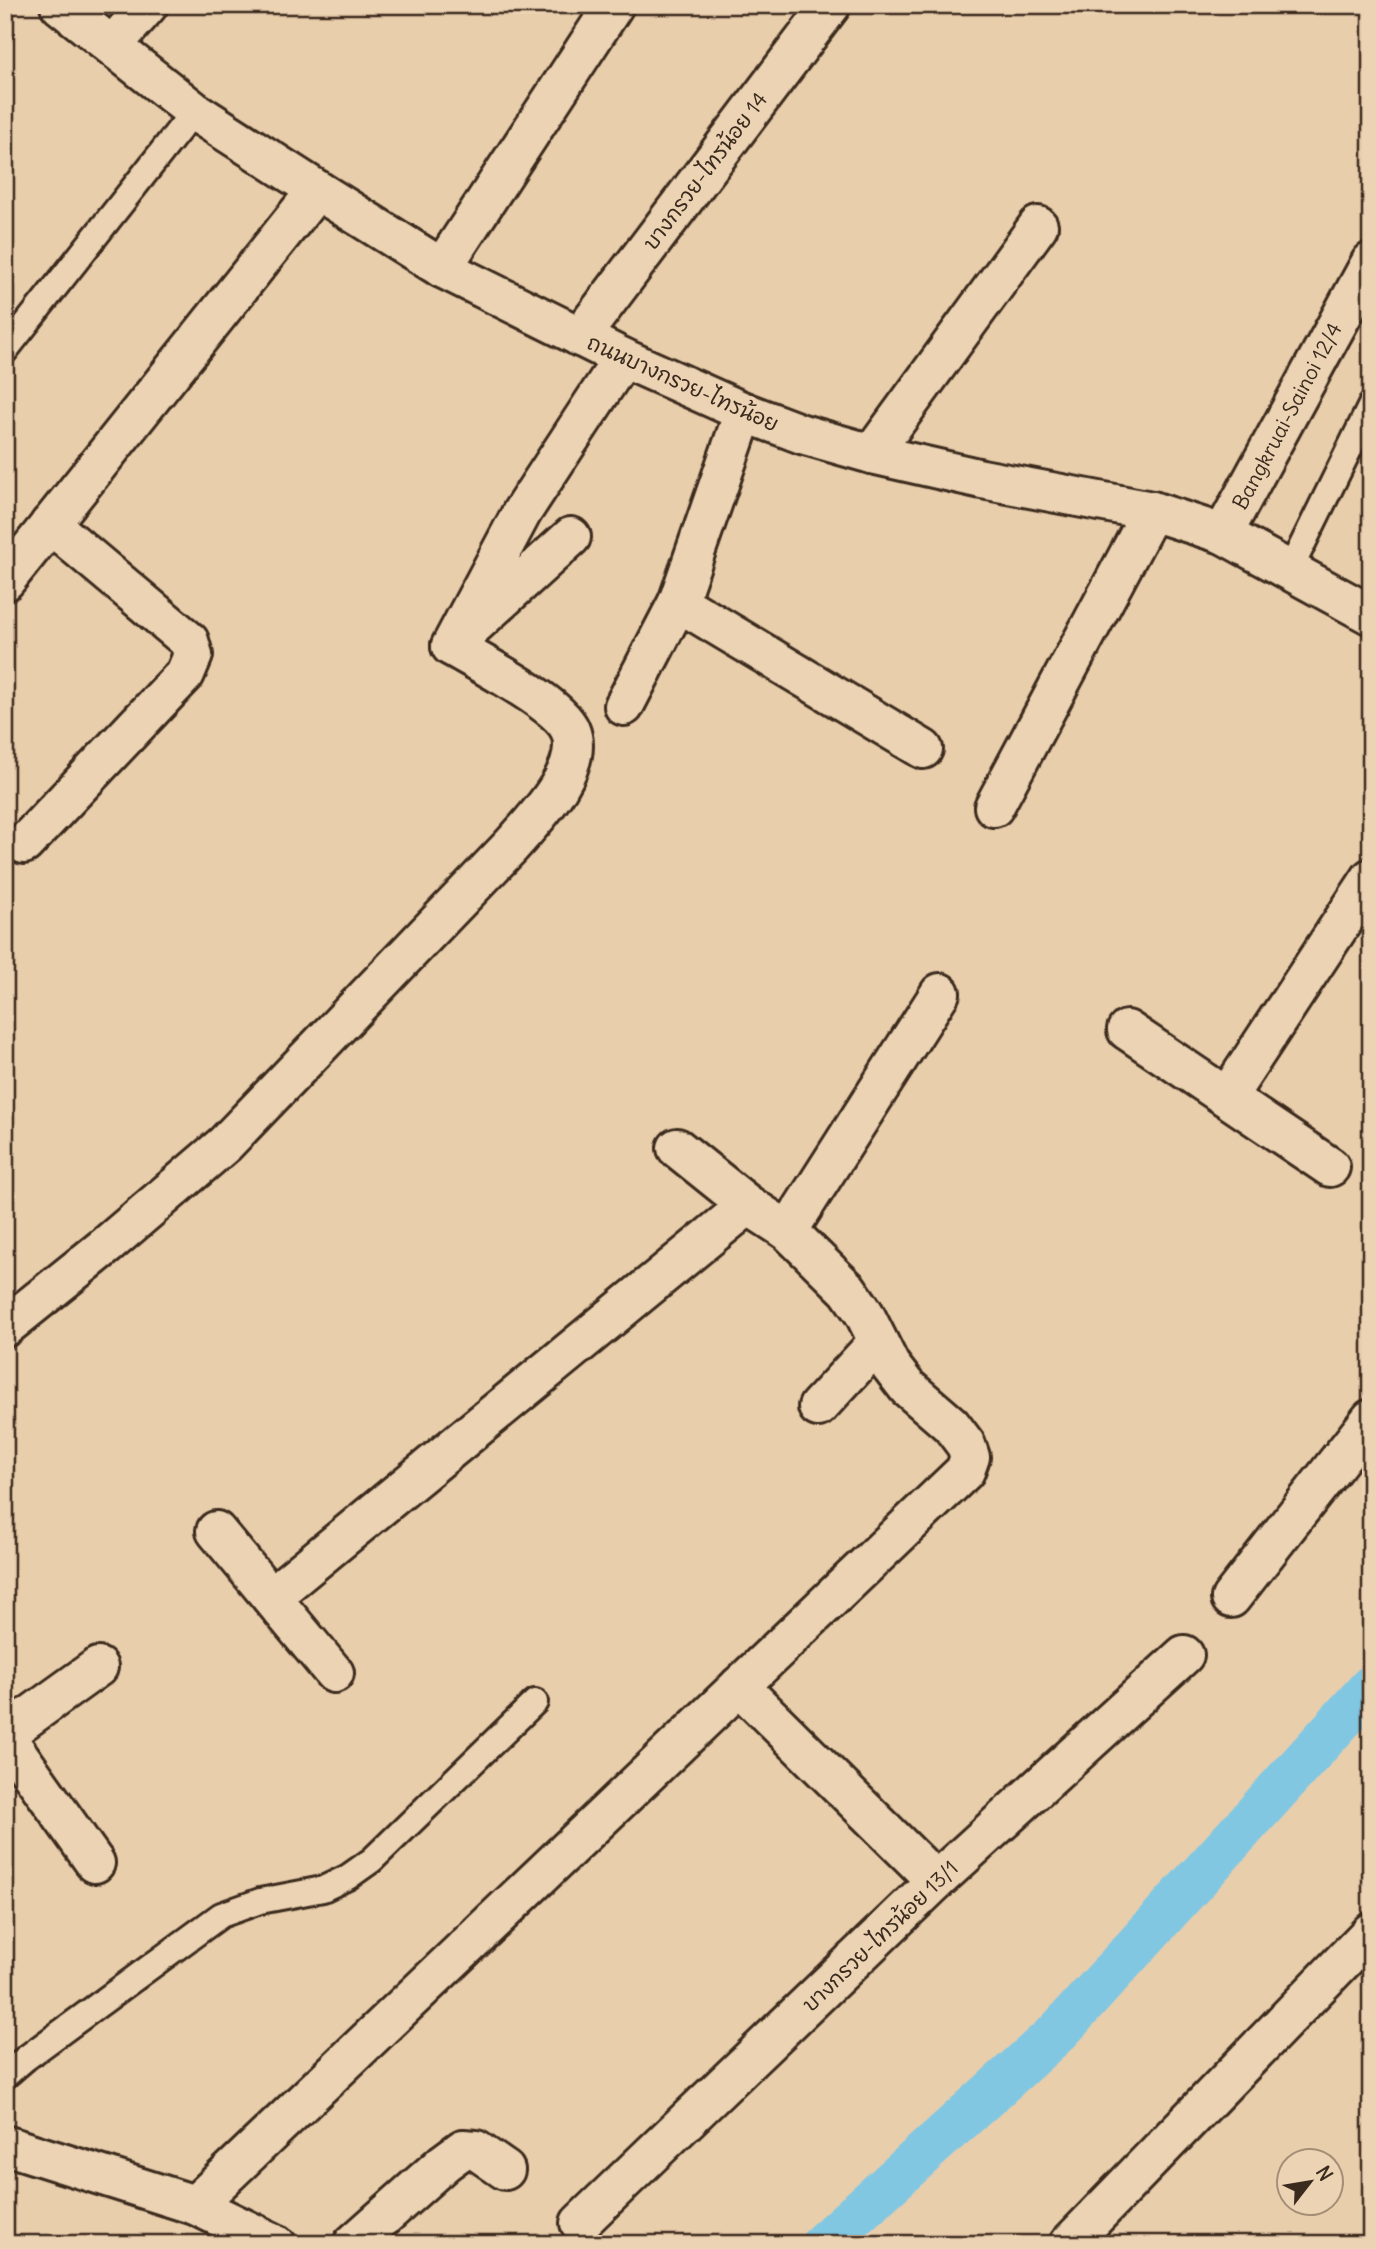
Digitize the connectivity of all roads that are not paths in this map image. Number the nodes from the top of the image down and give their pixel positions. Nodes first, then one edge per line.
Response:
1 (60, 5) edge
2 (148, 5) edge
3 (614, 5) edge
4 (831, 5) edge
5 (112, 46) junction
6 (194, 111) junction
7 (317, 190) junction
8 (1038, 226) dead end
9 (1371, 262) edge
10 (442, 268) junction
11 (580, 337) junction
12 (5, 351) edge
13 (623, 358) junction
14 (1371, 405) edge
15 (744, 412) junction
16 (872, 454) junction
17 (1152, 511) junction
18 (50, 524) junction
19 (1223, 534) junction
20 (571, 537) dead end
21 (1290, 570) junction
22 (5, 581) edge
23 (678, 602) junction
24 (1371, 615) edge
25 (451, 646) junction
26 (624, 706) dead end
27 (923, 749) dead end
28 (994, 807) dead end
29 (24, 844) dead end
30 (1371, 878) edge
31 (940, 993) dead end
32 (1127, 1030) dead end
33 (1227, 1097) junction
34 (677, 1148) dead end
35 (1330, 1167) dead end
36 (748, 1205) junction
37 (788, 1231) junction
38 (5, 1327) edge
39 (878, 1342) junction
40 (818, 1407) dead end
41 (1371, 1419) edge
42 (216, 1531) dead end
43 (271, 1597) junction
44 (1231, 1598) dead end
45 (1184, 1655) dead end
46 (98, 1667) dead end
47 (334, 1673) dead end
48 (739, 1686) junction
49 (535, 1702) dead end
50 (5, 1735) edge
51 (95, 1863) dead end
52 (936, 1881) junction
53 (1371, 1932) edge
54 (5, 2076) edge
55 (5, 2145) edge
56 (505, 2170) dead end
57 (195, 2205) junction
58 (580, 2223) dead end
59 (276, 2244) edge
60 (353, 2244) edge
61 (1069, 2244) edge

1 - 5 street, ถนนบางกรวย-ไทรน้อย
2 - 5 street
3 - 10 street
4 - 11 street, บางกรวย-ไทรน้อย 14
5 - 6 street, ถนนบางกรวย-ไทรน้อย
6 - 7 street, ถนนบางกรวย-ไทรน้อย
6 - 12 lane
7 - 10 street, ถนนบางกรวย-ไทรน้อย
7 - 18 street
8 - 16 street
9 - 19 street, Bangkruai-Sainoi 12/4
10 - 11 street, ถนนบางกรวย-ไทรน้อย
11 - 13 street, ถนนบางกรวย-ไทรน้อย
13 - 15 street, ถนนบางกรวย-ไทรน้อย
13 - 25 street
14 - 21 lane
15 - 16 street, ถนนบางกรวย-ไทรน้อย
15 - 23 street
16 - 17 street, ถนนบางกรวย-ไทรน้อย
17 - 19 street, ถนนบางกรวย-ไทรน้อย
17 - 28 street
18 - 22 street
18 - 29 street
19 - 21 street, ถนนบางกรวย-ไทรน้อย
20 - 25 street
21 - 24 street, ถนนบางกรวย-ไทรน้อย
23 - 26 street
23 - 27 street
25 - 38 street
30 - 33 street
31 - 37 street
32 - 33 street
33 - 35 street
34 - 36 street
36 - 37 street
36 - 43 street
37 - 39 street
39 - 40 street
39 - 48 street
41 - 44 street
42 - 43 street
43 - 47 street
45 - 52 street, บางกรวย-ไทรน้อย 13/1
46 - 50 street
48 - 52 street
48 - 57 street
49 - 54 lane
50 - 51 street
52 - 58 street, บางกรวย-ไทรน้อย 13/1
53 - 61 street
55 - 57 street
56 - 60 street
57 - 59 street

